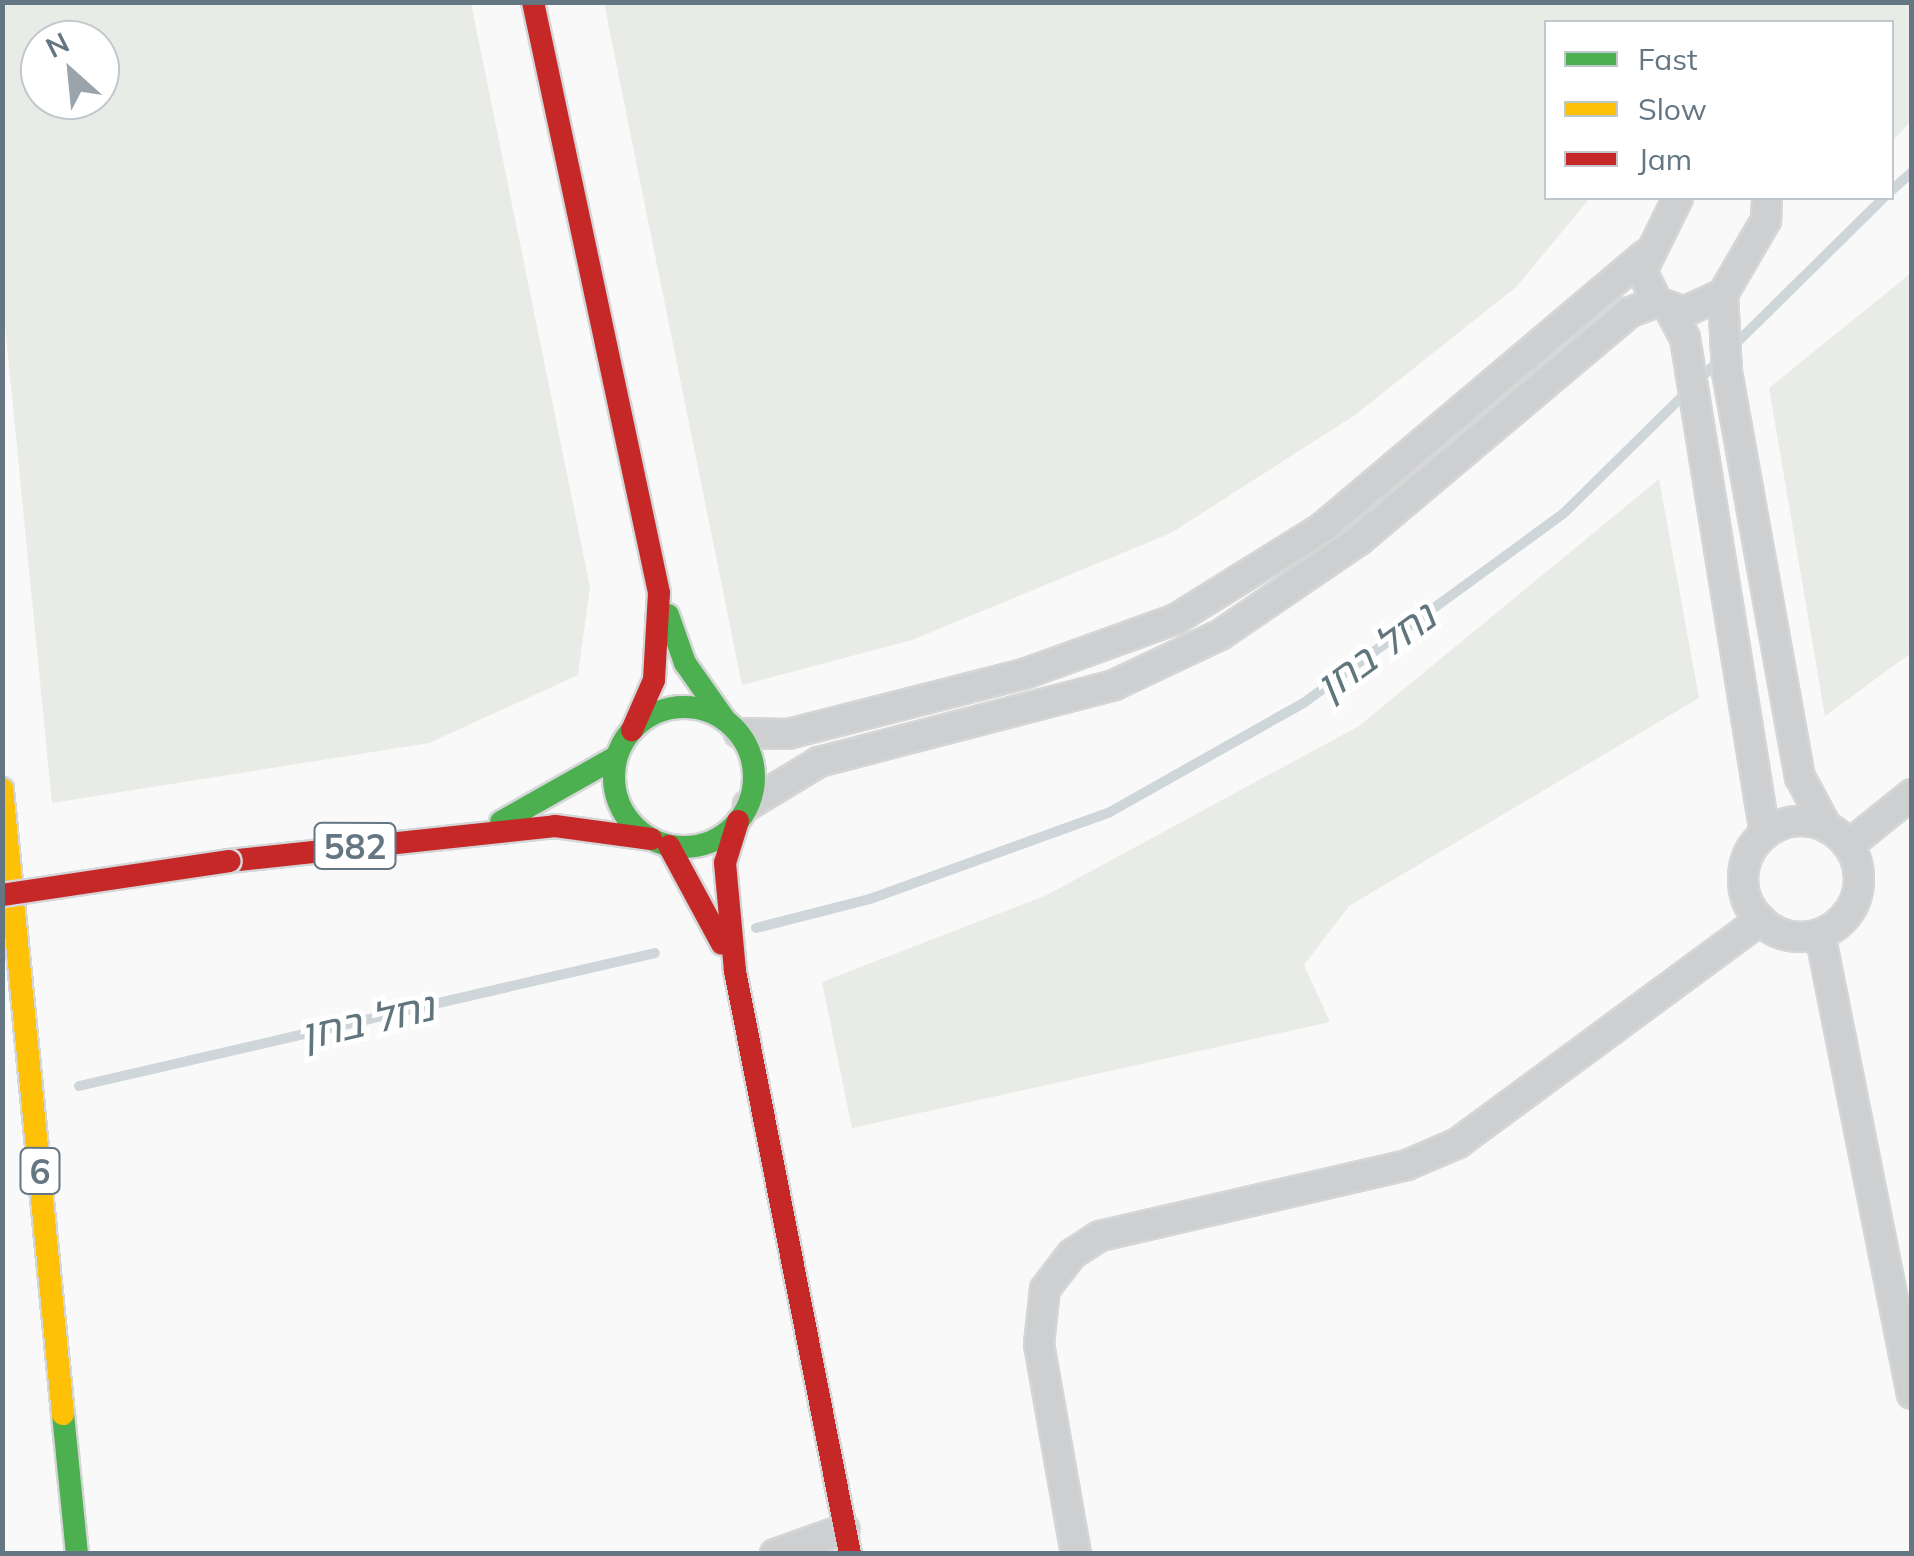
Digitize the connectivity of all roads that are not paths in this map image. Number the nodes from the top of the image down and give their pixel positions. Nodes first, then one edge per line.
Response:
1 (534, 2) edge
2 (1677, 200) edge
3 (1766, 200) edge
4 (1644, 255) junction
5 (1729, 285) junction
6 (1658, 299) junction
7 (659, 593) junction
8 (732, 726) junction
9 (632, 730) junction
10 (616, 757) junction
11 (2, 789) edge
12 (1912, 794) edge
13 (743, 813) junction
14 (1826, 826) junction
15 (481, 831) junction
16 (1765, 834) junction
17 (660, 842) junction
18 (1849, 845) junction
19 (2, 895) edge
20 (1760, 920) junction
21 (1820, 934) junction
22 (735, 970) junction
23 (1912, 1394) edge
24 (847, 1541) edge
25 (76, 1554) edge
26 (775, 1554) edge
27 (1076, 1554) edge

1 - 7 main road
2 - 4 street
3 - 5 street
4 - 6 street
4 - 8 street
5 - 6 street
5 - 14 street
6 - 13 street
6 - 16 street
7 - 8 main road
7 - 9 main road
8 - 9 main road
8 - 13 main road
9 - 10 main road
10 - 15 main road, 582
10 - 17 main road
11 - 25 main road, 6
12 - 18 street
13 - 17 main road
13 - 22 main road
14 - 16 street
14 - 18 street
15 - 17 main road, 582
15 - 19 main road, 582, bridge
16 - 20 street
17 - 22 main road
18 - 21 street
20 - 21 street
20 - 27 street
21 - 23 street
22 - 24 main road
24 - 26 street

